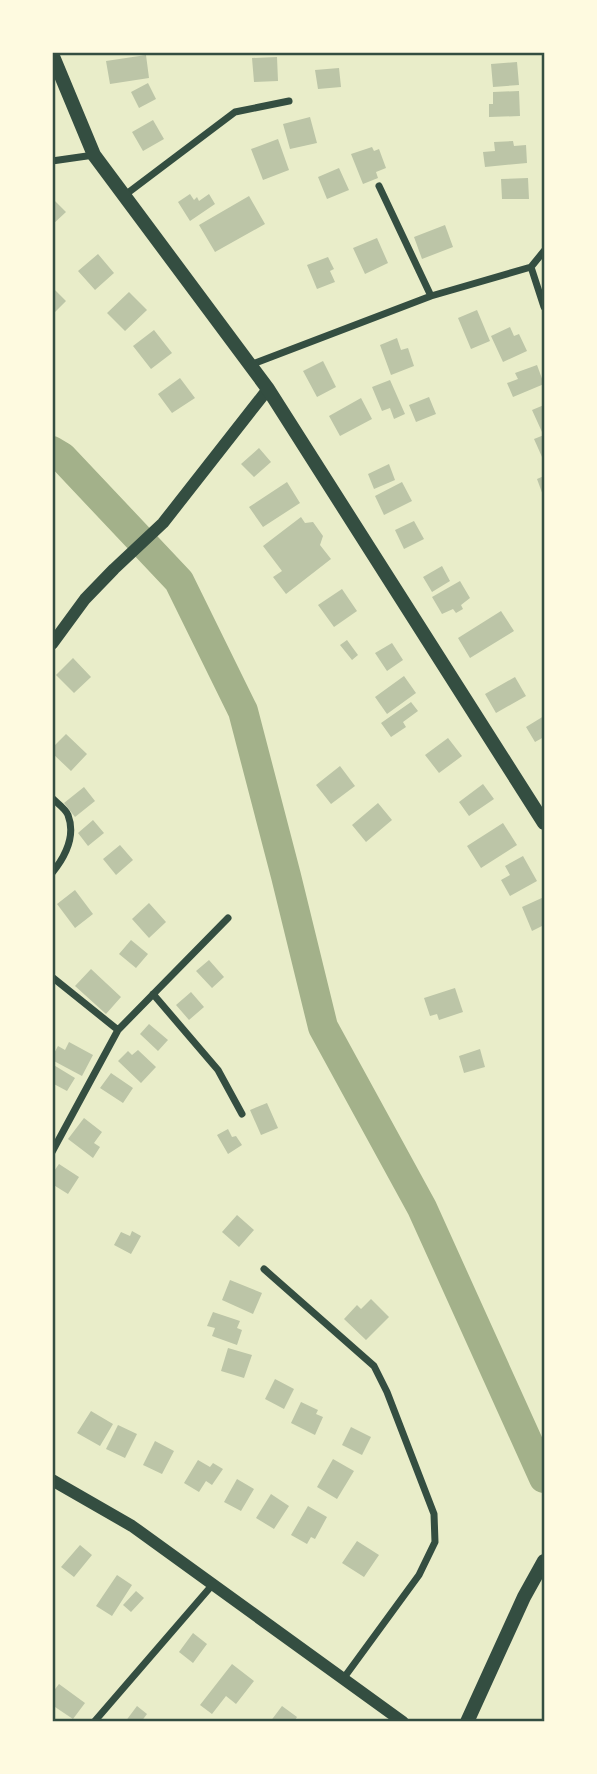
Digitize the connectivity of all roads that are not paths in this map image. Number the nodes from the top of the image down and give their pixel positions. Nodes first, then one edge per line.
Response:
1 (52, 54) edge
2 (289, 101) dead end
3 (94, 155) junction
4 (52, 161) edge
5 (379, 186) dead end
6 (125, 195) junction
7 (544, 251) edge
8 (531, 267) junction
9 (431, 296) junction
10 (544, 307) edge
11 (249, 365) junction
12 (268, 388) junction
13 (52, 644) edge
14 (52, 798) edge
15 (544, 823) edge
16 (52, 873) edge
17 (228, 918) dead end
18 (52, 977) edge
19 (153, 995) junction
20 (118, 1030) junction
21 (242, 1114) dead end
22 (52, 1152) edge
23 (264, 1269) dead end
24 (52, 1480) edge
25 (544, 1561) edge
26 (214, 1583) junction
27 (343, 1679) junction
28 (94, 1721) edge
29 (403, 1721) edge
30 (467, 1721) edge

1 - 3 main road
2 - 6 street
3 - 4 street
3 - 6 main road
5 - 9 street
6 - 11 main road
7 - 8 street
8 - 9 street
8 - 10 street
9 - 11 street
11 - 12 main road
12 - 13 street
12 - 15 main road
14 - 16 street
17 - 19 street
18 - 20 street
19 - 20 street
19 - 21 street
20 - 22 street
23 - 27 street
24 - 26 street
25 - 30 main road
26 - 27 street
26 - 28 street
27 - 29 street

